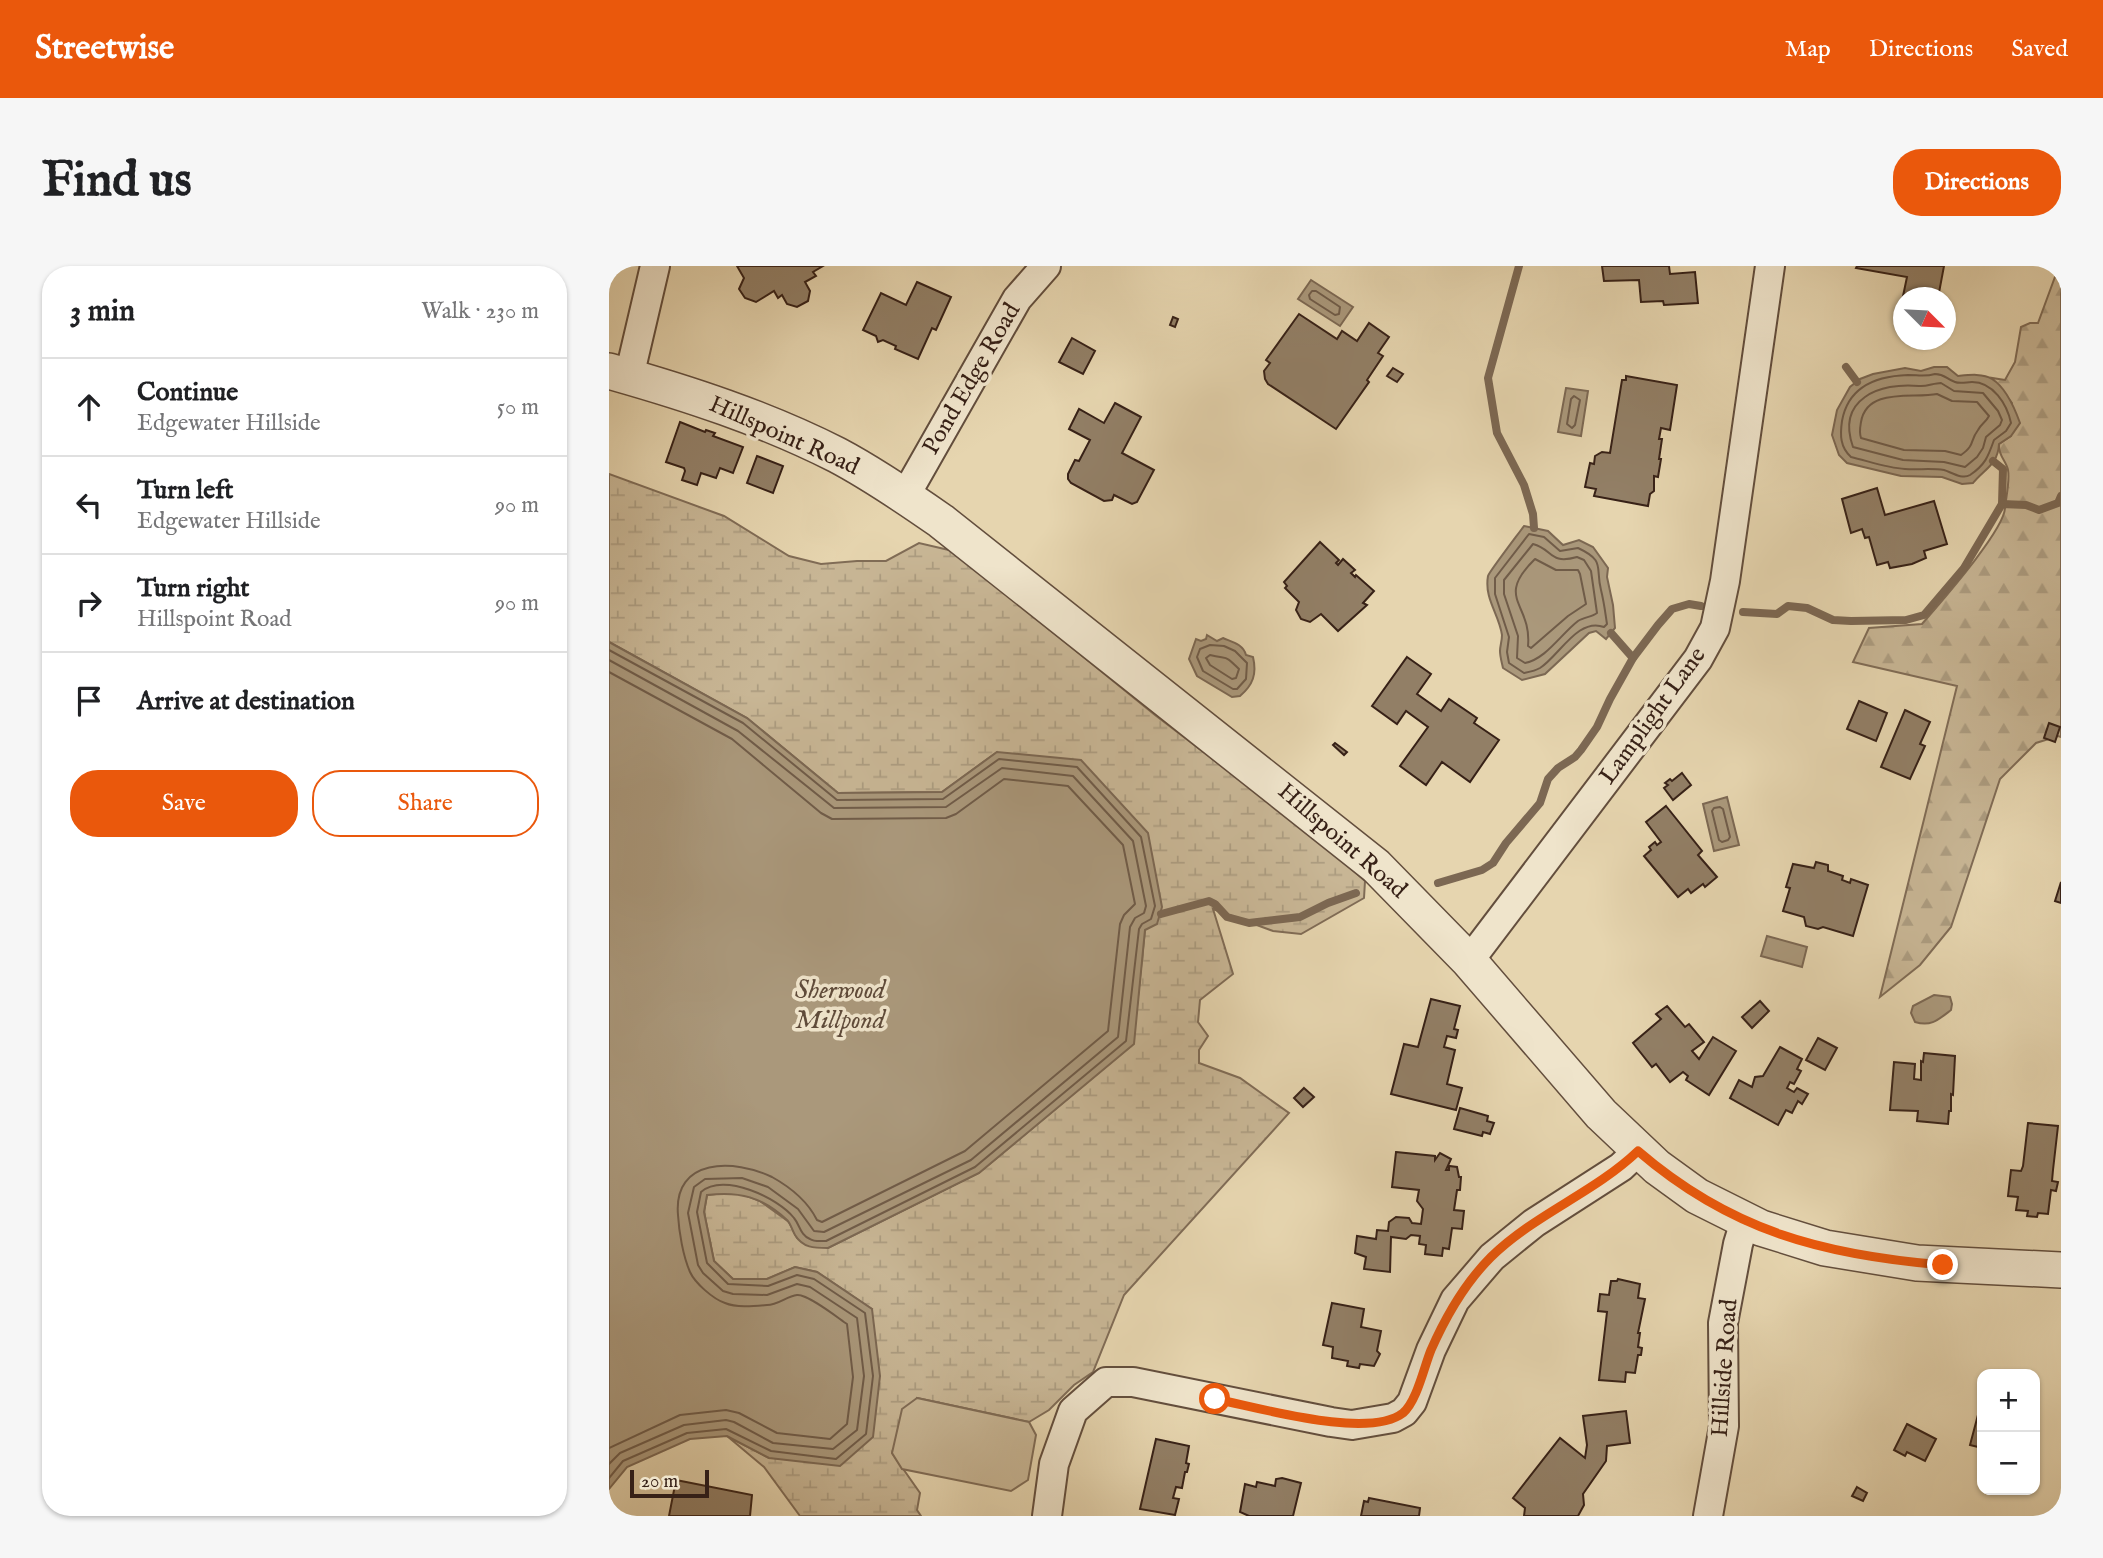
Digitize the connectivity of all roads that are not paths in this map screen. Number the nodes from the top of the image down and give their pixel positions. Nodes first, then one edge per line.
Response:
1 (656, 266) edge
2 (1046, 266) edge
3 (1770, 266) edge
4 (619, 374) edge
5 (905, 496) junction
6 (1469, 961) junction
7 (1638, 1151) junction
8 (1745, 1221) junction
9 (2061, 1270) edge
10 (1047, 1516) edge
11 (1708, 1516) edge

1 - 4 street
2 - 5 street, Pond Edge Road
3 - 6 street, Lamplight Lane
4 - 5 street, Hillspoint Road
5 - 6 street, Hillspoint Road
6 - 7 street, Hillspoint Road
7 - 8 street, Hillspoint Road
7 - 10 street
8 - 9 street, Hillspoint Road
8 - 11 street, Hillside Road

